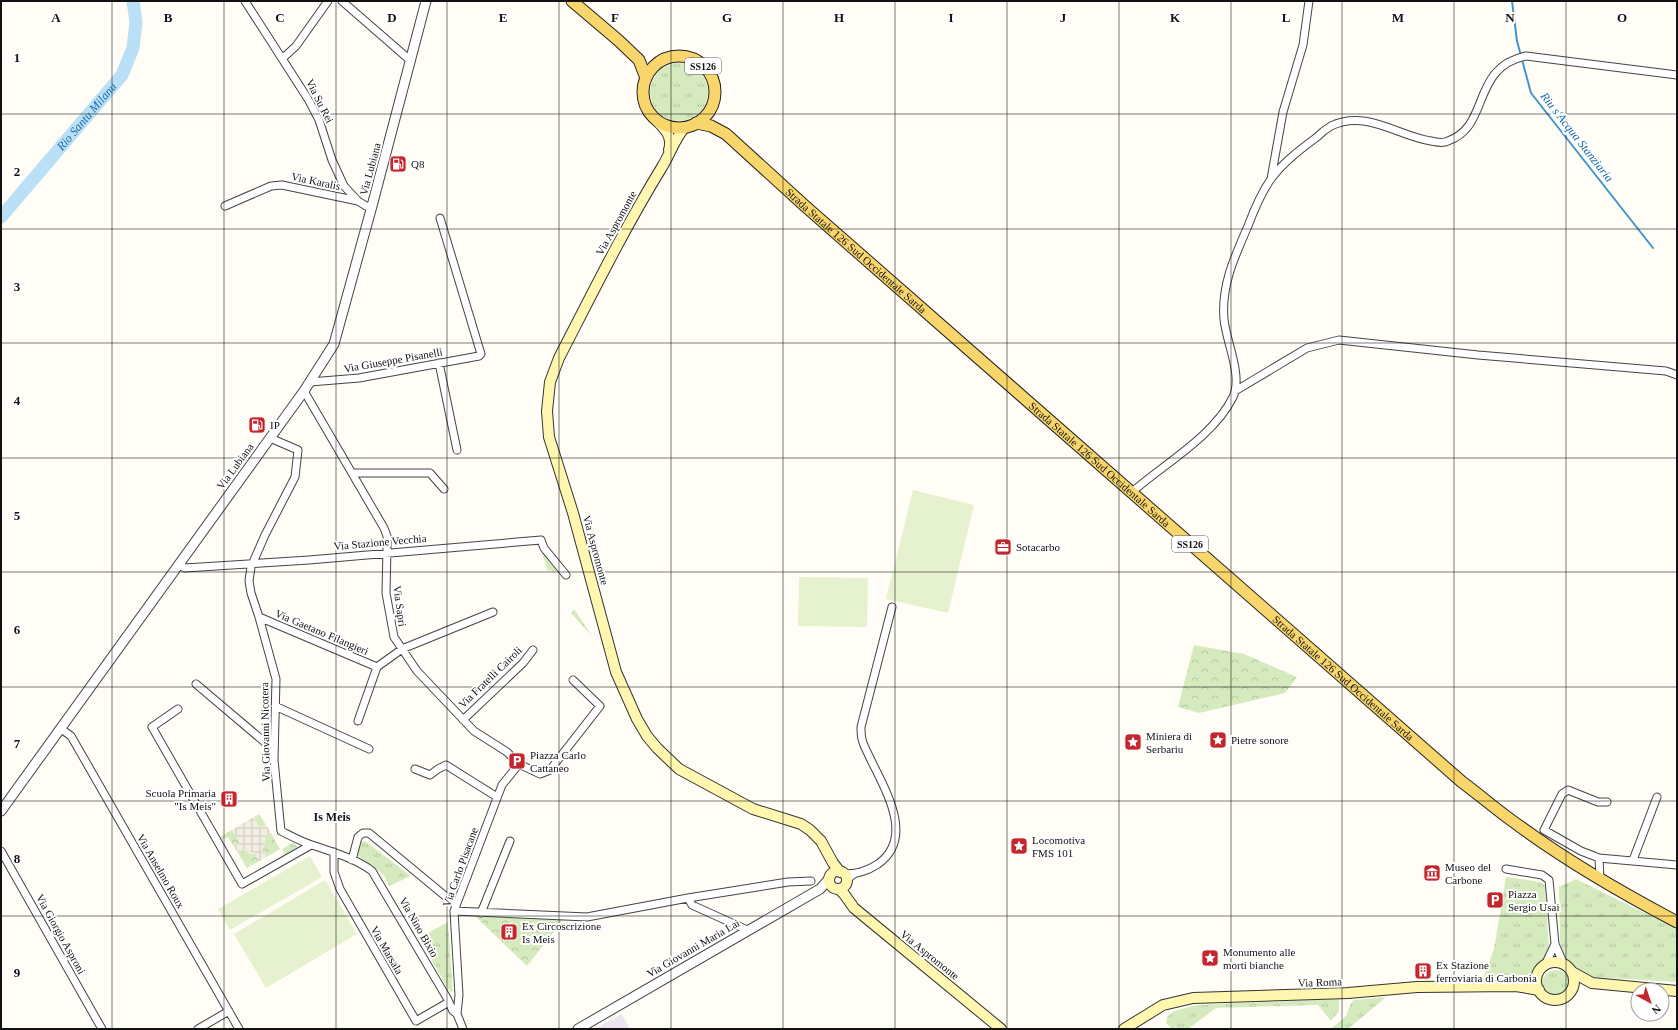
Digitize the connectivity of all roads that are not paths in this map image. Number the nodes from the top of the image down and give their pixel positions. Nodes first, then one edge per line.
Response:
1 (245, 1) edge
2 (328, 1) edge
3 (342, 1) edge
4 (426, 1) edge
5 (572, 1) edge
6 (1309, 1) edge
7 (623, 46) junction
8 (283, 58) junction
9 (411, 61) junction
10 (660, 62) junction
11 (1677, 75) edge
12 (646, 78) junction
13 (710, 109) junction
14 (656, 120) junction
15 (696, 123) junction
16 (685, 127) junction
17 (726, 134) junction
18 (666, 161) junction
19 (1271, 179) junction
20 (358, 201) junction
21 (225, 206) dead end
22 (372, 206) junction
23 (440, 218) dead end
24 (439, 363) junction
25 (1677, 374) edge
26 (310, 382) junction
27 (304, 391) junction
28 (1235, 391) junction
29 (270, 438) junction
30 (457, 450) dead end
31 (352, 473) junction
32 (444, 488) dead end
33 (1132, 492) junction
34 (386, 553) junction
35 (254, 562) junction
36 (179, 565) junction
37 (566, 575) dead end
38 (892, 607) dead end
39 (493, 612) dead end
40 (259, 617) junction
41 (402, 649) junction
42 (533, 650) dead end
43 (377, 667) junction
44 (573, 680) dead end
45 (196, 684) dead end
46 (275, 706) junction
47 (178, 709) dead end
48 (358, 720) dead end
49 (462, 720) junction
50 (60, 728) junction
51 (369, 749) dead end
52 (274, 750) junction
53 (519, 764) junction
54 (415, 769) dead end
55 (497, 797) junction
56 (1658, 797) dead end
57 (1606, 802) dead end
58 (1, 811) edge
59 (510, 841) dead end
60 (311, 845) junction
61 (1, 851) edge
62 (334, 852) junction
63 (1599, 858) junction
64 (352, 860) junction
65 (1633, 860) junction
66 (1677, 865) edge
67 (1506, 869) dead end
68 (1600, 879) junction
69 (838, 880) junction
70 (810, 881) dead end
71 (688, 898) junction
72 (455, 908) junction
73 (481, 913) junction
74 (1677, 922) edge
75 (746, 931) junction
76 (1555, 944) junction
77 (1568, 968) junction
78 (1542, 969) junction
79 (1592, 983) junction
80 (1516, 986) junction
81 (1539, 990) junction
82 (1571, 991) junction
83 (1677, 991) edge
84 (459, 995) junction
85 (448, 1000) junction
86 (229, 1011) junction
87 (457, 1014) junction
88 (1127, 1028) edge
89 (102, 1029) edge
90 (198, 1029) edge
91 (239, 1029) edge
92 (463, 1029) edge
93 (578, 1029) edge
94 (1002, 1029) edge

1 - 8 street, Via Su Rei
2 - 8 street
3 - 9 street
4 - 9 street, Via Lubiana
5 - 7 main road, SS126
6 - 19 street
7 - 10 main road, SS126
7 - 12 main road, SS126
8 - 20 street, Via Su Rei
9 - 22 street, Via Lubiana
10 - 12 main road
10 - 13 main road, SS126
11 - 19 street
12 - 14 main road, SS126
13 - 15 main road
13 - 17 main road, SS126
14 - 16 main road
14 - 18 main road, Via Aspromonte
15 - 16 main road
15 - 17 main road, SS126
16 - 18 main road, Via Aspromonte
17 - 33 main road, Strada Statale 126 Sud Occidentale Sarda / SS126
18 - 69 main road, Via Aspromonte
19 - 28 street
20 - 21 street, Via Karalis
20 - 22 street, Via Su Rei
22 - 26 street, Via Lubiana
23 - 24 street, Via Giuseppe Pisanelli
24 - 26 street, Via Giuseppe Pisanelli
24 - 30 street
25 - 28 street
26 - 27 street, Via Lubiana
27 - 29 street, Via Lubiana
27 - 31 street, Via Sapri
28 - 33 street
29 - 35 street, Via Giovanni Nicotera
29 - 36 street, Via Lubiana
31 - 32 street
31 - 34 street, Via Sapri
33 - 68 main road, Strada Statale 126 Sud Occidentale Sarda / SS126
34 - 35 street, Via Stazione Vecchia
34 - 37 street, Via Stazione Vecchia
34 - 41 street, Via Sapri
35 - 36 street, Via Stazione Vecchia
35 - 40 street, Via Giovanni Nicotera
36 - 50 street, Via Lubiana
38 - 69 street
39 - 41 street, Via Gaetano Filangieri
40 - 43 street, Via Gaetano Filangieri
40 - 46 street, Via Giovanni Nicotera
41 - 43 street, Via Gaetano Filangieri
41 - 49 street, Via Sapri
42 - 49 street, Via Fratelli Cairoli
43 - 48 street, Via Gaetano Filangieri
44 - 53 street
45 - 52 street
46 - 51 street
46 - 52 street, Via Giovanni Nicotera
47 - 60 street
49 - 53 street, Via Sapri
50 - 58 street, Via Lubiana
50 - 86 street, Via Anselmo Roux
52 - 60 street, Via Giovanni Nicotera
53 - 55 street, Via Carlo Pisacane
54 - 55 street
55 - 72 street, Via Carlo Pisacane
56 - 65 street
57 - 63 street
59 - 73 street
60 - 62 street, Via Giovanni Nicotera
61 - 89 street, Via Giorgio Asproni
62 - 64 street, Via Giovanni Nicotera
62 - 85 street, Via Marsala
63 - 65 street
63 - 68 street
64 - 72 street
64 - 85 street, Via Nino Bixio
65 - 66 street
67 - 76 street
68 - 74 main road, Strada Statale 126 Sud Occidentale Sarda / SS126
69 - 75 street, Via Giovanni Maria Lai
69 - 94 main road, Via Aspromonte
70 - 71 street
71 - 73 street
71 - 75 street
72 - 73 street
72 - 84 street, Via Carlo Pisacane
75 - 93 street, Via Giovanni Maria Lai
76 - 77 street
76 - 78 street
77 - 78 main road
77 - 79 main road
77 - 82 main road
78 - 80 main road
78 - 81 main road
79 - 82 main road
79 - 83 main road
80 - 81 main road, Via Roma
80 - 88 main road, Via Roma
81 - 82 main road
84 - 85 street
84 - 87 street, Via Carlo Pisacane
85 - 87 street, Via Nino Bixio
86 - 90 street
86 - 91 street, Via Anselmo Roux
87 - 92 street, Via Carlo Pisacane

